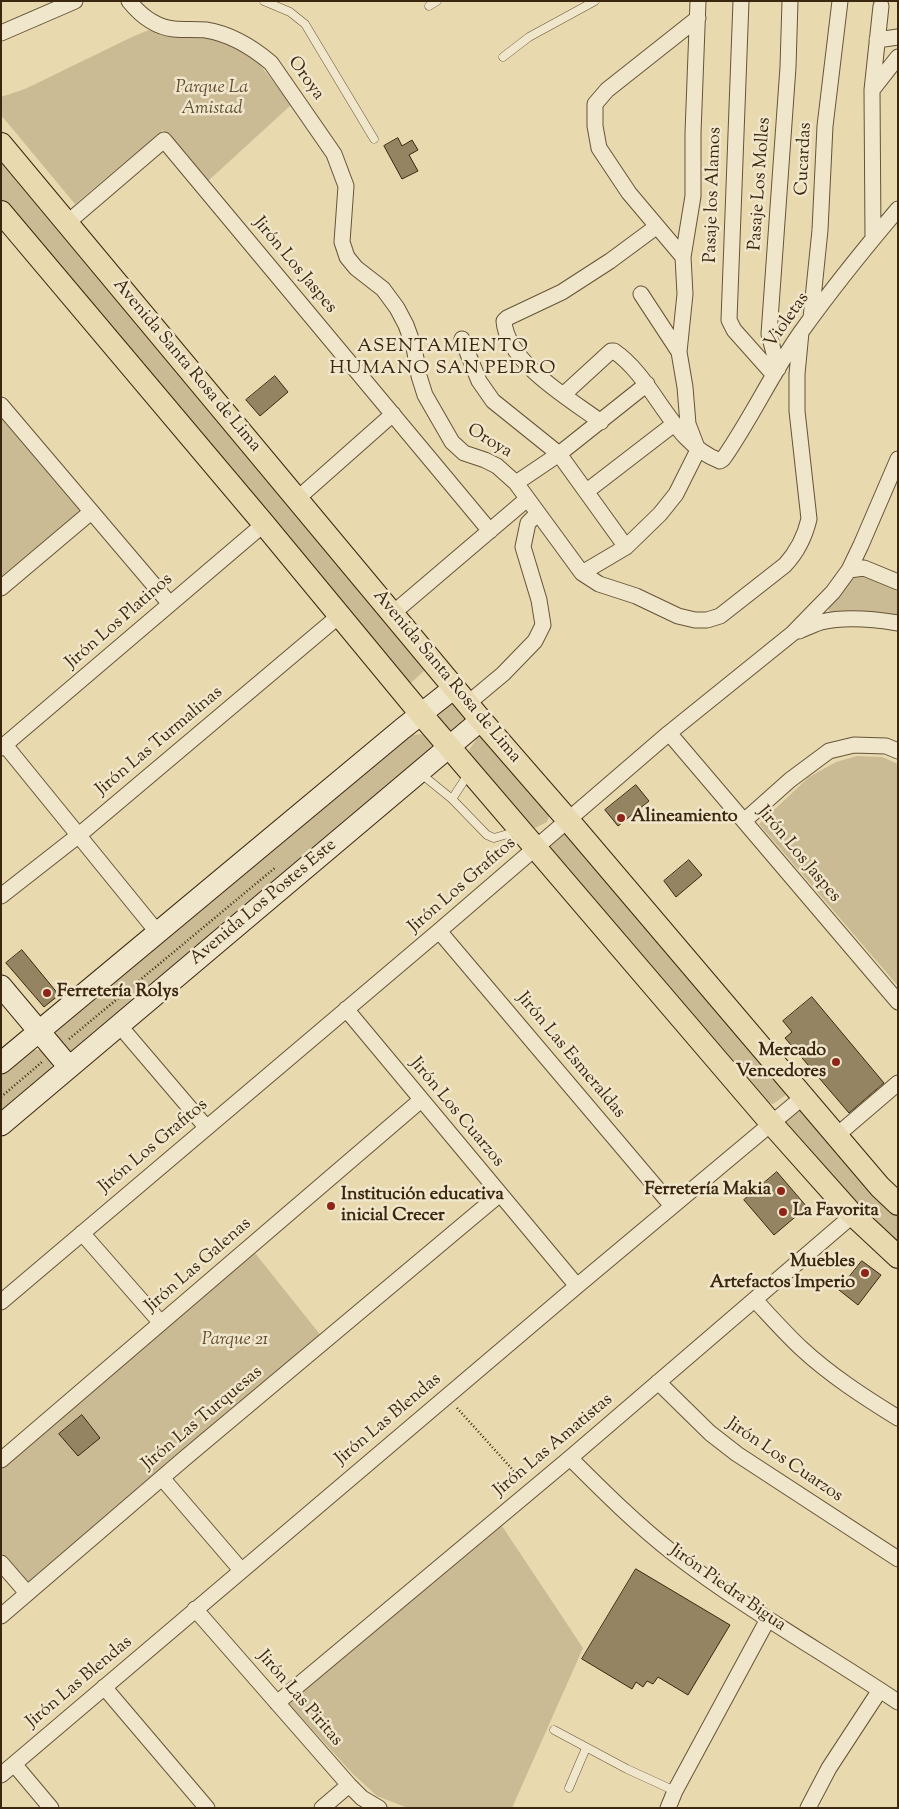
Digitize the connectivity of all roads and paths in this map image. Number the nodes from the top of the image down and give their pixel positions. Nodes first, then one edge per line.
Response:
1 (76, 1) edge
2 (129, 1) edge
3 (264, 1) edge
4 (437, 1) edge
5 (595, 1) edge
6 (698, 1) edge
7 (741, 1) edge
8 (790, 1) edge
9 (840, 1) edge
10 (429, 6) dead end
11 (881, 6) dead end
12 (698, 18) junction
13 (1, 33) edge
14 (898, 37) edge
15 (877, 40) junction
16 (503, 57) dead end
17 (898, 57) edge
18 (872, 90) junction
19 (374, 139) dead end
20 (1, 144) edge
21 (898, 209) edge
22 (1, 212) edge
23 (67, 223) junction
24 (656, 227) junction
25 (873, 238) junction
26 (683, 257) junction
27 (641, 294) dead end
28 (811, 320) junction
29 (801, 332) junction
30 (462, 339) dead end
31 (679, 352) junction
32 (776, 372) junction
33 (647, 384) junction
34 (563, 395) junction
35 (1, 404) edge
36 (393, 414) junction
37 (601, 422) junction
38 (674, 424) junction
39 (698, 450) junction
40 (559, 454) junction
41 (898, 459) edge
42 (516, 483) junction
43 (587, 492) junction
44 (296, 499) junction
45 (528, 499) junction
46 (91, 512) junction
47 (538, 513) junction
48 (264, 524) junction
49 (490, 531) junction
50 (626, 547) junction
51 (849, 570) junction
52 (582, 574) junction
53 (898, 582) edge
54 (1, 588) edge
55 (170, 604) junction
56 (392, 614) junction
57 (340, 615) junction
58 (898, 623) edge
59 (793, 633) junction
60 (467, 704) junction
61 (421, 714) junction
62 (669, 733) junction
63 (3, 747) edge
64 (449, 747) junction
65 (898, 751) edge
66 (470, 771) junction
67 (419, 772) junction
68 (452, 799) junction
69 (568, 820) junction
70 (744, 821) junction
71 (521, 830) junction
72 (79, 835) junction
73 (536, 847) junction
74 (278, 866) dead end
75 (1, 896) edge
76 (439, 931) junction
77 (158, 933) junction
78 (1, 986) edge
79 (898, 1002) edge
80 (346, 1010) junction
81 (119, 1025) junction
82 (39, 1031) junction
83 (62, 1058) junction
84 (1, 1063) edge
85 (898, 1084) edge
86 (1, 1097) edge
87 (803, 1097) junction
88 (421, 1100) junction
89 (771, 1123) junction
90 (1, 1125) edge
91 (206, 1127) junction
92 (836, 1136) junction
93 (500, 1194) junction
94 (898, 1204) edge
95 (672, 1206) junction
96 (853, 1215) junction
97 (82, 1233) junction
98 (898, 1257) edge
99 (577, 1286) junction
100 (755, 1300) junction
101 (1, 1302) edge
102 (161, 1323) junction
103 (658, 1382) junction
104 (447, 1396) junction
105 (898, 1418) edge
106 (570, 1458) junction
107 (1, 1460) edge
108 (162, 1478) junction
109 (531, 1491) junction
110 (898, 1559) edge
111 (1, 1563) edge
112 (241, 1570) junction
113 (27, 1594) junction
114 (195, 1609) junction
115 (1, 1616) edge
116 (768, 1619) junction
117 (104, 1687) junction
118 (880, 1690) junction
119 (898, 1702) edge
120 (277, 1703) junction
121 (554, 1730) dead end
122 (586, 1748) junction
123 (14, 1764) junction
124 (1, 1774) edge
125 (349, 1785) junction
126 (569, 1788) dead end
127 (675, 1791) junction
128 (51, 1808) edge
129 (207, 1808) edge
130 (322, 1808) edge
131 (379, 1808) edge
132 (668, 1808) edge
133 (808, 1808) edge

1 - 13 street
2 - 42 street, Oroya
3 - 19 lane
4 - 10 lane
5 - 16 lane
6 - 12 street
7 - 32 street, Pasaje los Alamos
8 - 32 street, Pasaje Los Molles
9 - 28 street, Cucardas
11 - 15 street
12 - 24 street
12 - 26 street
14 - 15 street
15 - 18 street
17 - 18 street
18 - 25 street
20 - 23 main road, Avenida Santa Rosa de Lima
21 - 25 street, Violetas
22 - 48 main road
23 - 36 street, Jirón Los Jaspes
23 - 44 main road, Avenida Santa Rosa de Lima
24 - 26 street
24 - 34 street
25 - 28 street, Violetas
26 - 31 street
27 - 31 street
28 - 29 street, Violetas
29 - 32 street, Violetas
29 - 52 street, Oroya
30 - 40 street
31 - 39 street
32 - 39 street, Violetas
33 - 34 street
33 - 37 street
33 - 38 street
34 - 37 street
35 - 46 street
36 - 44 street
36 - 49 street, Jirón Los Jaspes
37 - 40 street
38 - 39 street
38 - 43 street
39 - 50 street
40 - 42 street
40 - 43 street
41 - 51 street, Jirón Los Grafitos
42 - 45 street, Oroya
43 - 50 street
44 - 56 main road, Avenida Santa Rosa de Lima
45 - 47 street, Oroya
45 - 49 street
46 - 54 street
46 - 55 street
47 - 52 street, Oroya
47 - 60 street
48 - 55 street, Jirón Los Platinos
48 - 57 main road
49 - 56 street
50 - 52 street
51 - 53 street
51 - 59 street, Jirón Los Grafitos
55 - 63 street, Jirón Los Platinos
56 - 60 main road, Avenida Santa Rosa de Lima
57 - 61 main road
57 - 72 street, Jirón Las Turmalinas
58 - 59 street
59 - 62 street, Jirón Los Grafitos
60 - 61 main road
60 - 64 main road, Avenida Los Postes Este
60 - 69 main road, Avenida Santa Rosa de Lima
61 - 64 main road
61 - 77 main road
62 - 69 street, Jirón Los Grafitos
62 - 70 street, Jirón Los Jaspes
63 - 72 street
64 - 66 main road
64 - 67 main road, Avenida Los Postes Este
65 - 70 street
66 - 68 lane
66 - 71 main road
67 - 68 lane
67 - 81 main road, Avenida Los Postes Este
68 - 71 lane
69 - 73 street, Jirón Los Grafitos
69 - 87 main road, Avenida Santa Rosa de Lima
70 - 79 street, Jirón Los Jaspes
71 - 73 main road
72 - 75 street, Jirón Las Turmalinas
72 - 77 street
73 - 76 street, Jirón Los Grafitos
73 - 89 main road
74 - 83 path
76 - 80 street, Jirón Los Grafitos
76 - 95 street, Jirón Las Esmeraldas
77 - 82 main road
78 - 82 main road
80 - 88 street, Jirón Los Cuarzos
80 - 91 street, Jirón Los Grafitos
81 - 83 main road, Avenida Los Postes Este
81 - 91 street
82 - 83 main road
82 - 84 main road
83 - 86 path
83 - 90 main road, Avenida Los Postes Este
85 - 92 street
87 - 89 street, Jirón Las Blendas
87 - 92 main road, Avenida Santa Rosa de Lima
88 - 93 street, Jirón Los Cuarzos
88 - 102 street, Jirón Las Galenas
89 - 95 street, Jirón Las Blendas
89 - 96 main road
91 - 97 street, Jirón Los Grafitos
92 - 94 main road, Avenida Santa Rosa de Lima
93 - 99 street, Jirón Los Cuarzos
93 - 108 street, Jirón Las Turquesas
95 - 99 street, Jirón Las Blendas
96 - 98 main road
96 - 100 street, Jirón Las Amatistas
97 - 101 street, Jirón Los Grafitos
97 - 102 street
99 - 104 street, Jirón Las Blendas
100 - 103 street, Jirón Las Amatistas
100 - 105 street
102 - 107 street, Jirón Las Galenas
103 - 106 street, Jirón Las Amatistas
103 - 110 street, Jirón Los Cuarzos
104 - 109 path
104 - 112 street, Jirón Las Blendas
106 - 109 street, Jirón Las Amatistas
106 - 116 street, Jirón Piedra Bigua
108 - 112 street
108 - 113 street, Jirón Las Turquesas
109 - 120 street, Jirón Las Amatistas
111 - 113 street
112 - 114 street, Jirón Las Blendas
113 - 115 street, Jirón Las Turquesas
114 - 117 street, Jirón Las Blendas
114 - 120 street, Jirón Las Piritas
116 - 118 street, Jirón Piedra Bigua
116 - 127 street
117 - 123 street, Jirón Las Blendas
117 - 129 street
118 - 119 street, Jirón Piedra Bigua
118 - 133 street
120 - 125 street, Jirón Las Piritas
121 - 122 lane
122 - 126 lane
122 - 127 lane
123 - 124 street, Jirón Las Blendas
123 - 128 street
125 - 130 street
125 - 131 street, Jirón Las Piritas
127 - 132 street

